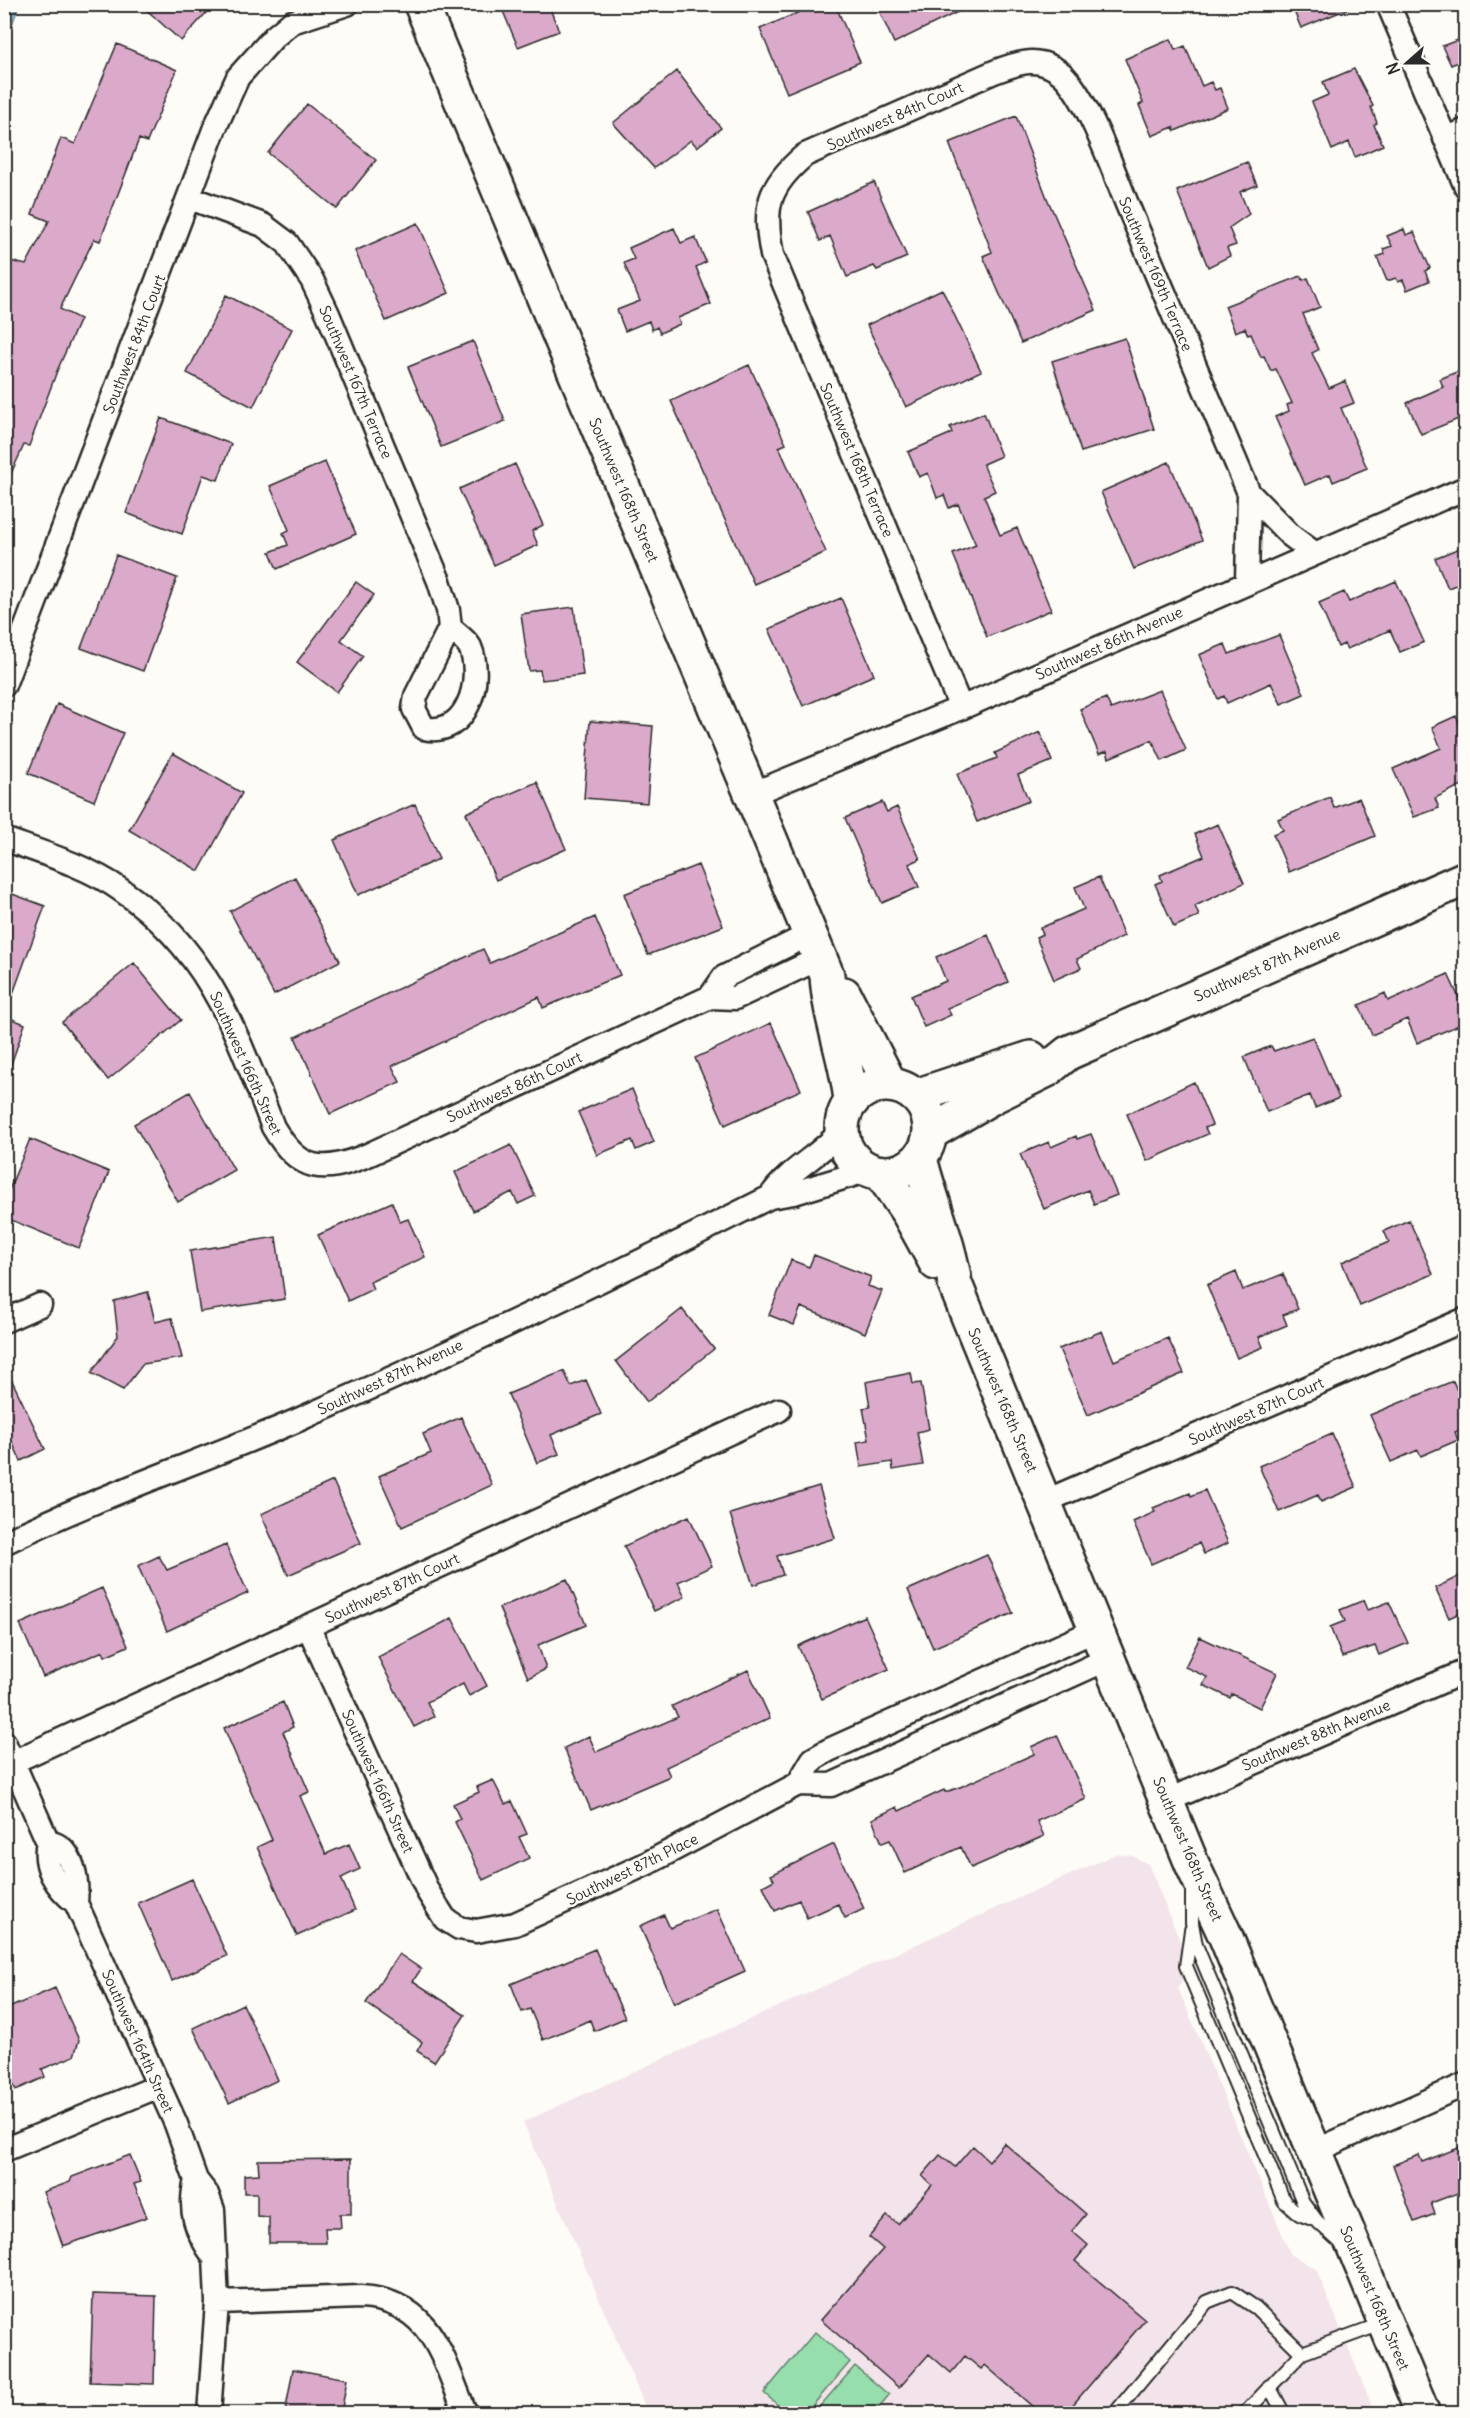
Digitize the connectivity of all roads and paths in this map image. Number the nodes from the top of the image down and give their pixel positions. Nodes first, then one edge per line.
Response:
1 (347, 4) edge
2 (421, 4) edge
3 (1388, 4) edge
4 (297, 13) edge
5 (1048, 65) joint
6 (1455, 135) edge
7 (1466, 187) edge
8 (190, 198) junction
9 (768, 207) joint
10 (1466, 488) edge
11 (1249, 493) junction
12 (1314, 553) junction
13 (1247, 582) junction
14 (450, 628) dead end
15 (4, 685) edge
16 (961, 708) junction
17 (752, 794) junction
18 (4, 839) edge
19 (1466, 878) edge
20 (819, 956) junction
21 (1068, 1053) junction
22 (903, 1090) junction
23 (846, 1116) junction
24 (925, 1146) junction
25 (316, 1167) joint
26 (875, 1171) junction
27 (770, 1197) junction
28 (955, 1284) junction
29 (40, 1305) dead end
30 (1466, 1319) edge
31 (4, 1321) edge
32 (779, 1410) dead end
33 (1046, 1501) junction
34 (4, 1543) edge
35 (308, 1626) junction
36 (1102, 1645) junction
37 (1466, 1671) edge
38 (7, 1757) edge
39 (798, 1784) junction
40 (1166, 1801) junction
41 (1192, 1864) junction
42 (459, 1928) joint
43 (1466, 2084) edge
44 (159, 2086) junction
45 (4, 2150) edge
46 (1315, 2151) junction
47 (1360, 2261) junction
48 (217, 2302) junction
49 (1385, 2322) junction
50 (1302, 2353) junction
51 (1269, 2386) junction
52 (209, 2414) edge
53 (466, 2414) edge
54 (1114, 2414) edge
55 (1245, 2414) edge
56 (1284, 2414) edge
57 (1423, 2414) edge

1 - 4 street, Southwest 84th Court
2 - 17 street, Southwest 168th Street
3 - 6 street
4 - 8 street, Southwest 84th Court
5 - 9 street, Southwest 84th Court
5 - 11 street, Southwest 169th Terrace
6 - 7 street
8 - 14 street, Southwest 167th Terrace
8 - 15 street, Southwest 84th Court
9 - 16 street, Southwest 168th Terrace
10 - 12 street, Southwest 86th Avenue
11 - 12 street, Southwest 169th Terrace
11 - 13 street, Southwest 169th Terrace
12 - 13 street, Southwest 86th Avenue
13 - 16 street, Southwest 86th Avenue
16 - 17 street, Southwest 86th Avenue
17 - 20 street, Southwest 168th Street
18 - 25 street, Southwest 166th Street
19 - 21 street, Southwest 87th Avenue
20 - 22 street, Southwest 168th Street
20 - 23 street, Southwest 168th Street
20 - 25 street, Southwest 86th Court
21 - 22 street, Southwest 87th Avenue
21 - 24 street, Southwest 87th Avenue
22 - 23 street
22 - 24 street
23 - 26 street
23 - 27 street, Southwest 87th Avenue
24 - 26 street
24 - 28 street, Southwest 168th Street
26 - 27 street, Southwest 87th Avenue
26 - 28 street, Southwest 168th Street
27 - 34 street, Southwest 87th Avenue
28 - 33 street, Southwest 168th Street
29 - 31 street
30 - 33 street, Southwest 87th Court
32 - 35 street, Southwest 87th Court
33 - 36 street, Southwest 168th Street
35 - 38 street, Southwest 87th Court
35 - 42 street, Southwest 166th Street
36 - 39 street, Southwest 87th Place
36 - 39 street
36 - 40 street, Southwest 168th Street
37 - 40 street, Southwest 88th Avenue
38 - 44 street, Southwest 164th Street
39 - 42 street, Southwest 87th Place
40 - 41 street, Southwest 168th Street
41 - 46 street, Southwest 168th Street
41 - 47 lane
43 - 46 street
44 - 45 street
44 - 48 street, Southwest 164th Street
46 - 47 street, Southwest 168th Street
47 - 49 street, Southwest 168th Street
48 - 52 street, Southwest 164th Street
48 - 53 street
49 - 50 lane
49 - 57 street, Southwest 168th Street
50 - 51 lane
50 - 54 lane
51 - 55 lane
51 - 56 lane

